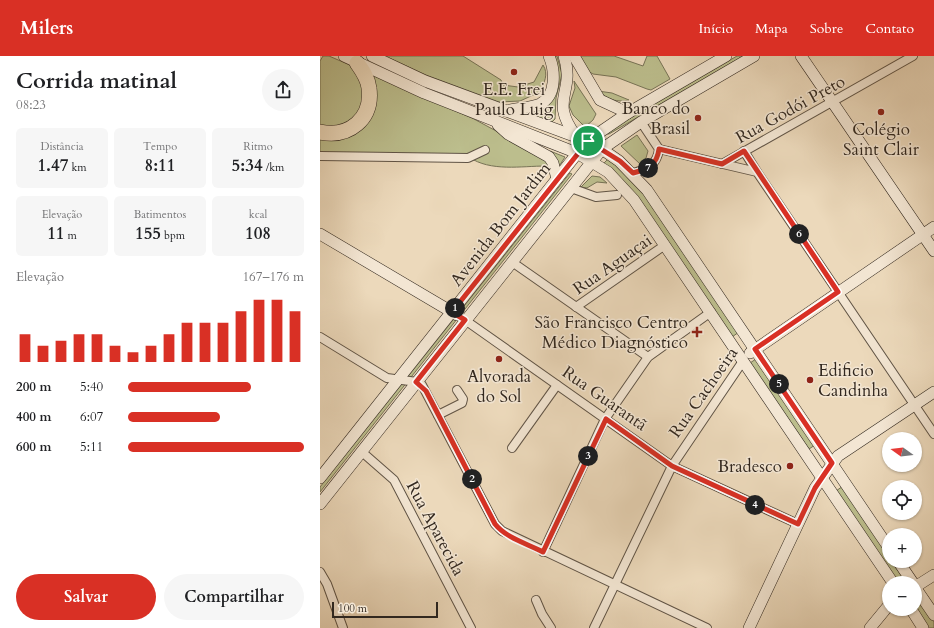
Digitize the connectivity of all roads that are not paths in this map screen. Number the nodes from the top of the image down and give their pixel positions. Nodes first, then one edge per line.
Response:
1 (372, 56) edge
2 (549, 56) edge
3 (564, 56) edge
4 (574, 56) edge
5 (726, 56) edge
6 (754, 56) edge
7 (801, 56) edge
8 (913, 56) edge
9 (350, 59) edge
10 (833, 102) junction
11 (506, 111) junction
12 (628, 113) junction
13 (493, 121) junction
14 (641, 122) junction
15 (320, 132) edge
16 (576, 136) junction
17 (588, 141) junction
18 (602, 149) junction
19 (659, 149) junction
20 (485, 150) dead end
21 (744, 151) junction
22 (577, 153) junction
23 (320, 156) edge
24 (592, 161) junction
25 (722, 164) junction
26 (757, 172) junction
27 (633, 173) junction
28 (557, 179) junction
29 (571, 188) junction
30 (616, 195) dead end
31 (934, 227) edge
32 (320, 234) edge
33 (923, 235) junction
34 (665, 245) junction
35 (934, 251) edge
36 (512, 262) junction
37 (838, 292) junction
38 (576, 307) junction
39 (452, 312) junction
40 (711, 312) junction
41 (465, 320) junction
42 (321, 339) edge
43 (755, 349) junction
44 (648, 356) junction
45 (743, 361) junction
46 (398, 380) junction
47 (416, 382) junction
48 (557, 385) junction
49 (457, 390) dead end
50 (934, 392) edge
51 (914, 405) junction
52 (438, 415) junction
53 (606, 419) junction
54 (934, 434) edge
55 (512, 448) dead end
56 (362, 452) junction
57 (832, 463) junction
58 (672, 466) junction
59 (822, 477) junction
60 (320, 478) edge
61 (320, 504) edge
62 (798, 524) junction
63 (882, 538) edge
64 (543, 552) junction
65 (320, 573) edge
66 (934, 575) edge
67 (888, 576) edge
68 (922, 583) edge
69 (614, 584) junction
70 (922, 597) edge
71 (536, 600) dead end
72 (882, 613) edge
73 (934, 615) edge
74 (915, 616) edge
75 (343, 628) edge
76 (471, 628) edge
77 (551, 628) edge
78 (594, 628) edge
79 (707, 628) edge
80 (750, 628) edge
81 (870, 628) edge
82 (923, 628) edge

1 - 11 main road
2 - 11 main road
3 - 16 main road
4 - 12 main road
5 - 12 main road, Avenida Bom Jardim
6 - 14 main road, Avenida Bom Jardim
7 - 10 main road
8 - 10 street, Rua Godói Preto
9 - 13 main road
9 - 15 highway
10 - 21 street, Rua Godói Preto
10 - 33 main road
11 - 16 main road
12 - 17 main road, Avenida Bom Jardim
13 - 22 main road
13 - 28 main road
14 - 18 main road, Avenida Bom Jardim
14 - 19 street
16 - 17 main road
17 - 18 main road
17 - 22 main road, Avenida Bom Jardim
18 - 24 main road, Avenida Bom Jardim
18 - 27 main road
19 - 25 street
19 - 27 street
20 - 23 street
21 - 25 street, Rua Godói Preto
21 - 26 street
22 - 24 main road
22 - 28 main road, Avenida Bom Jardim
24 - 29 main road, Avenida Bom Jardim
24 - 34 main road
25 - 26 street
26 - 37 street
27 - 43 main road
28 - 39 main road, Avenida Bom Jardim
29 - 30 street
29 - 36 main road, Avenida Bom Jardim
31 - 33 main road, Rua Cachoeira
32 - 39 main road, Rua Guarantã
33 - 35 main road
33 - 37 main road, Rua Cachoeira
34 - 38 street, Rua Aguaçai
34 - 40 main road
36 - 38 street
36 - 41 main road, Avenida Bom Jardim
37 - 43 main road, Rua Cachoeira
37 - 51 street
38 - 44 street
39 - 41 main road, Rua Guarantã
39 - 46 main road, Avenida Bom Jardim
40 - 44 street
40 - 45 main road
41 - 47 main road, Avenida Bom Jardim
41 - 48 street, Rua Guarantã
42 - 46 street
43 - 45 main road, Rua Cachoeira
43 - 57 main road
44 - 53 street
45 - 58 street, Rua Cachoeira
45 - 59 main road
46 - 47 street
46 - 60 main road, Avenida Bom Jardim
47 - 52 street
47 - 56 main road, Avenida Bom Jardim
48 - 53 street, Rua Guarantã
48 - 55 street
49 - 52 street
50 - 51 main road
51 - 54 street
51 - 57 main road
52 - 64 street
53 - 58 street, Rua Guarantã
53 - 64 street
56 - 61 main road, Avenida Bom Jardim
56 - 76 street, Rua Aparecida
57 - 59 main road
57 - 63 main road
58 - 62 street, Rua Guarantã
58 - 69 street, Rua Cachoeira
59 - 62 main road
59 - 67 main road
62 - 80 main road
64 - 69 street
65 - 75 street
66 - 68 main road
69 - 78 street, Rua Cachoeira
69 - 79 street
70 - 73 main road
71 - 77 street
72 - 81 main road
74 - 82 main road

